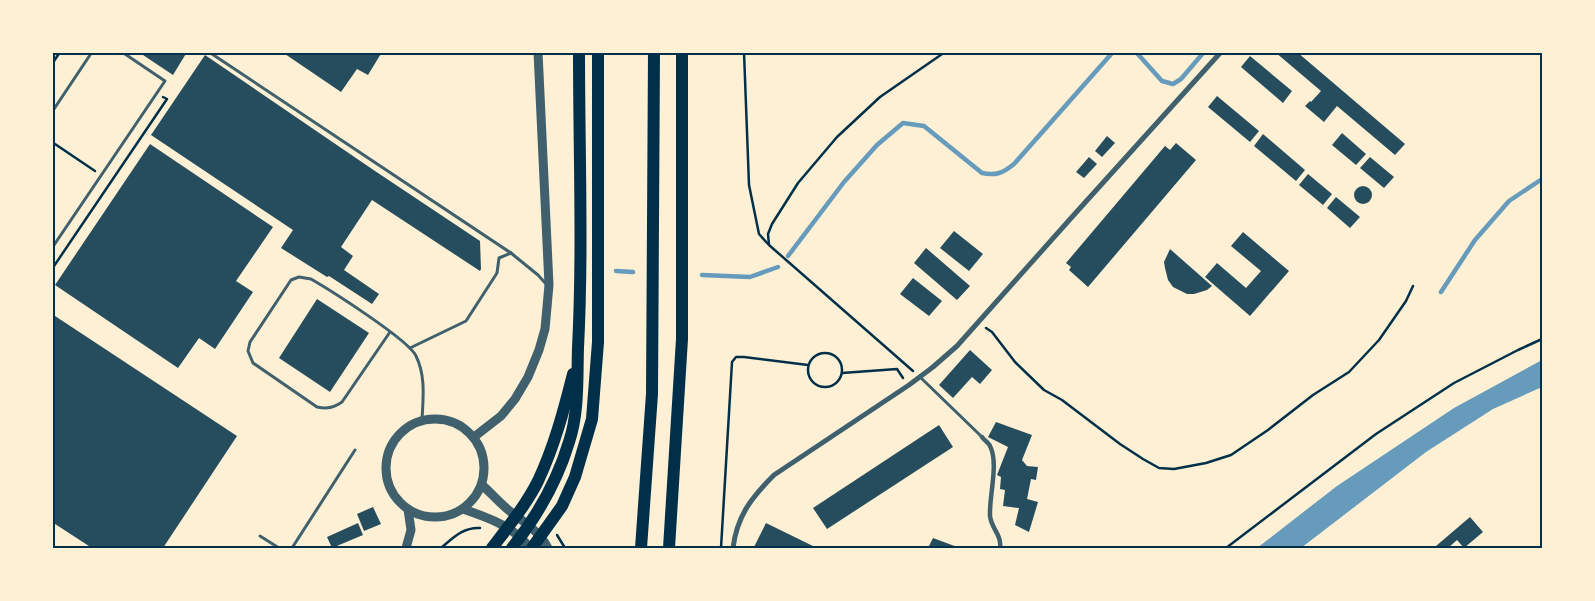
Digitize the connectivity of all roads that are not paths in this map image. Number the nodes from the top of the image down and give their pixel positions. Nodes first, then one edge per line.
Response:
1 (92, 52) edge
2 (122, 52) edge
3 (209, 52) edge
4 (538, 52) edge
5 (579, 52) edge
6 (598, 52) edge
7 (654, 52) edge
8 (682, 52) edge
9 (688, 52) edge
10 (1221, 52) edge
11 (682, 97) junction
12 (52, 112) edge
13 (52, 248) edge
14 (510, 253) junction
15 (549, 288) junction
16 (390, 332) junction
17 (410, 348) junction
18 (578, 349) junction
19 (920, 377) junction
20 (422, 420) junction
21 (474, 437) junction
22 (982, 437) joint
23 (355, 450) dead end
24 (482, 484) junction
25 (408, 509) junction
26 (464, 509) junction
27 (260, 536) dead end
28 (279, 548) edge
29 (292, 548) edge
30 (406, 548) edge
31 (492, 548) edge
32 (512, 548) edge
33 (531, 548) edge
34 (548, 548) edge
35 (641, 548) edge
36 (670, 548) edge
37 (733, 548) edge
38 (1000, 548) edge

1 - 12 lane
2 - 13 lane
3 - 14 lane
4 - 15 street
5 - 18 highway
6 - 33 highway
7 - 35 highway
8 - 11 highway
9 - 11 highway
10 - 19 street
11 - 36 highway
14 - 15 lane
14 - 17 lane
15 - 21 street
16 - 16 lane
16 - 17 lane
17 - 20 lane
18 - 31 highway
18 - 32 highway
19 - 22 lane
19 - 37 street
20 - 21 street
20 - 25 street
21 - 24 street
22 - 38 street
23 - 29 lane
24 - 26 street
24 - 34 street
25 - 26 street
25 - 30 street
26 - 33 street
27 - 28 lane

